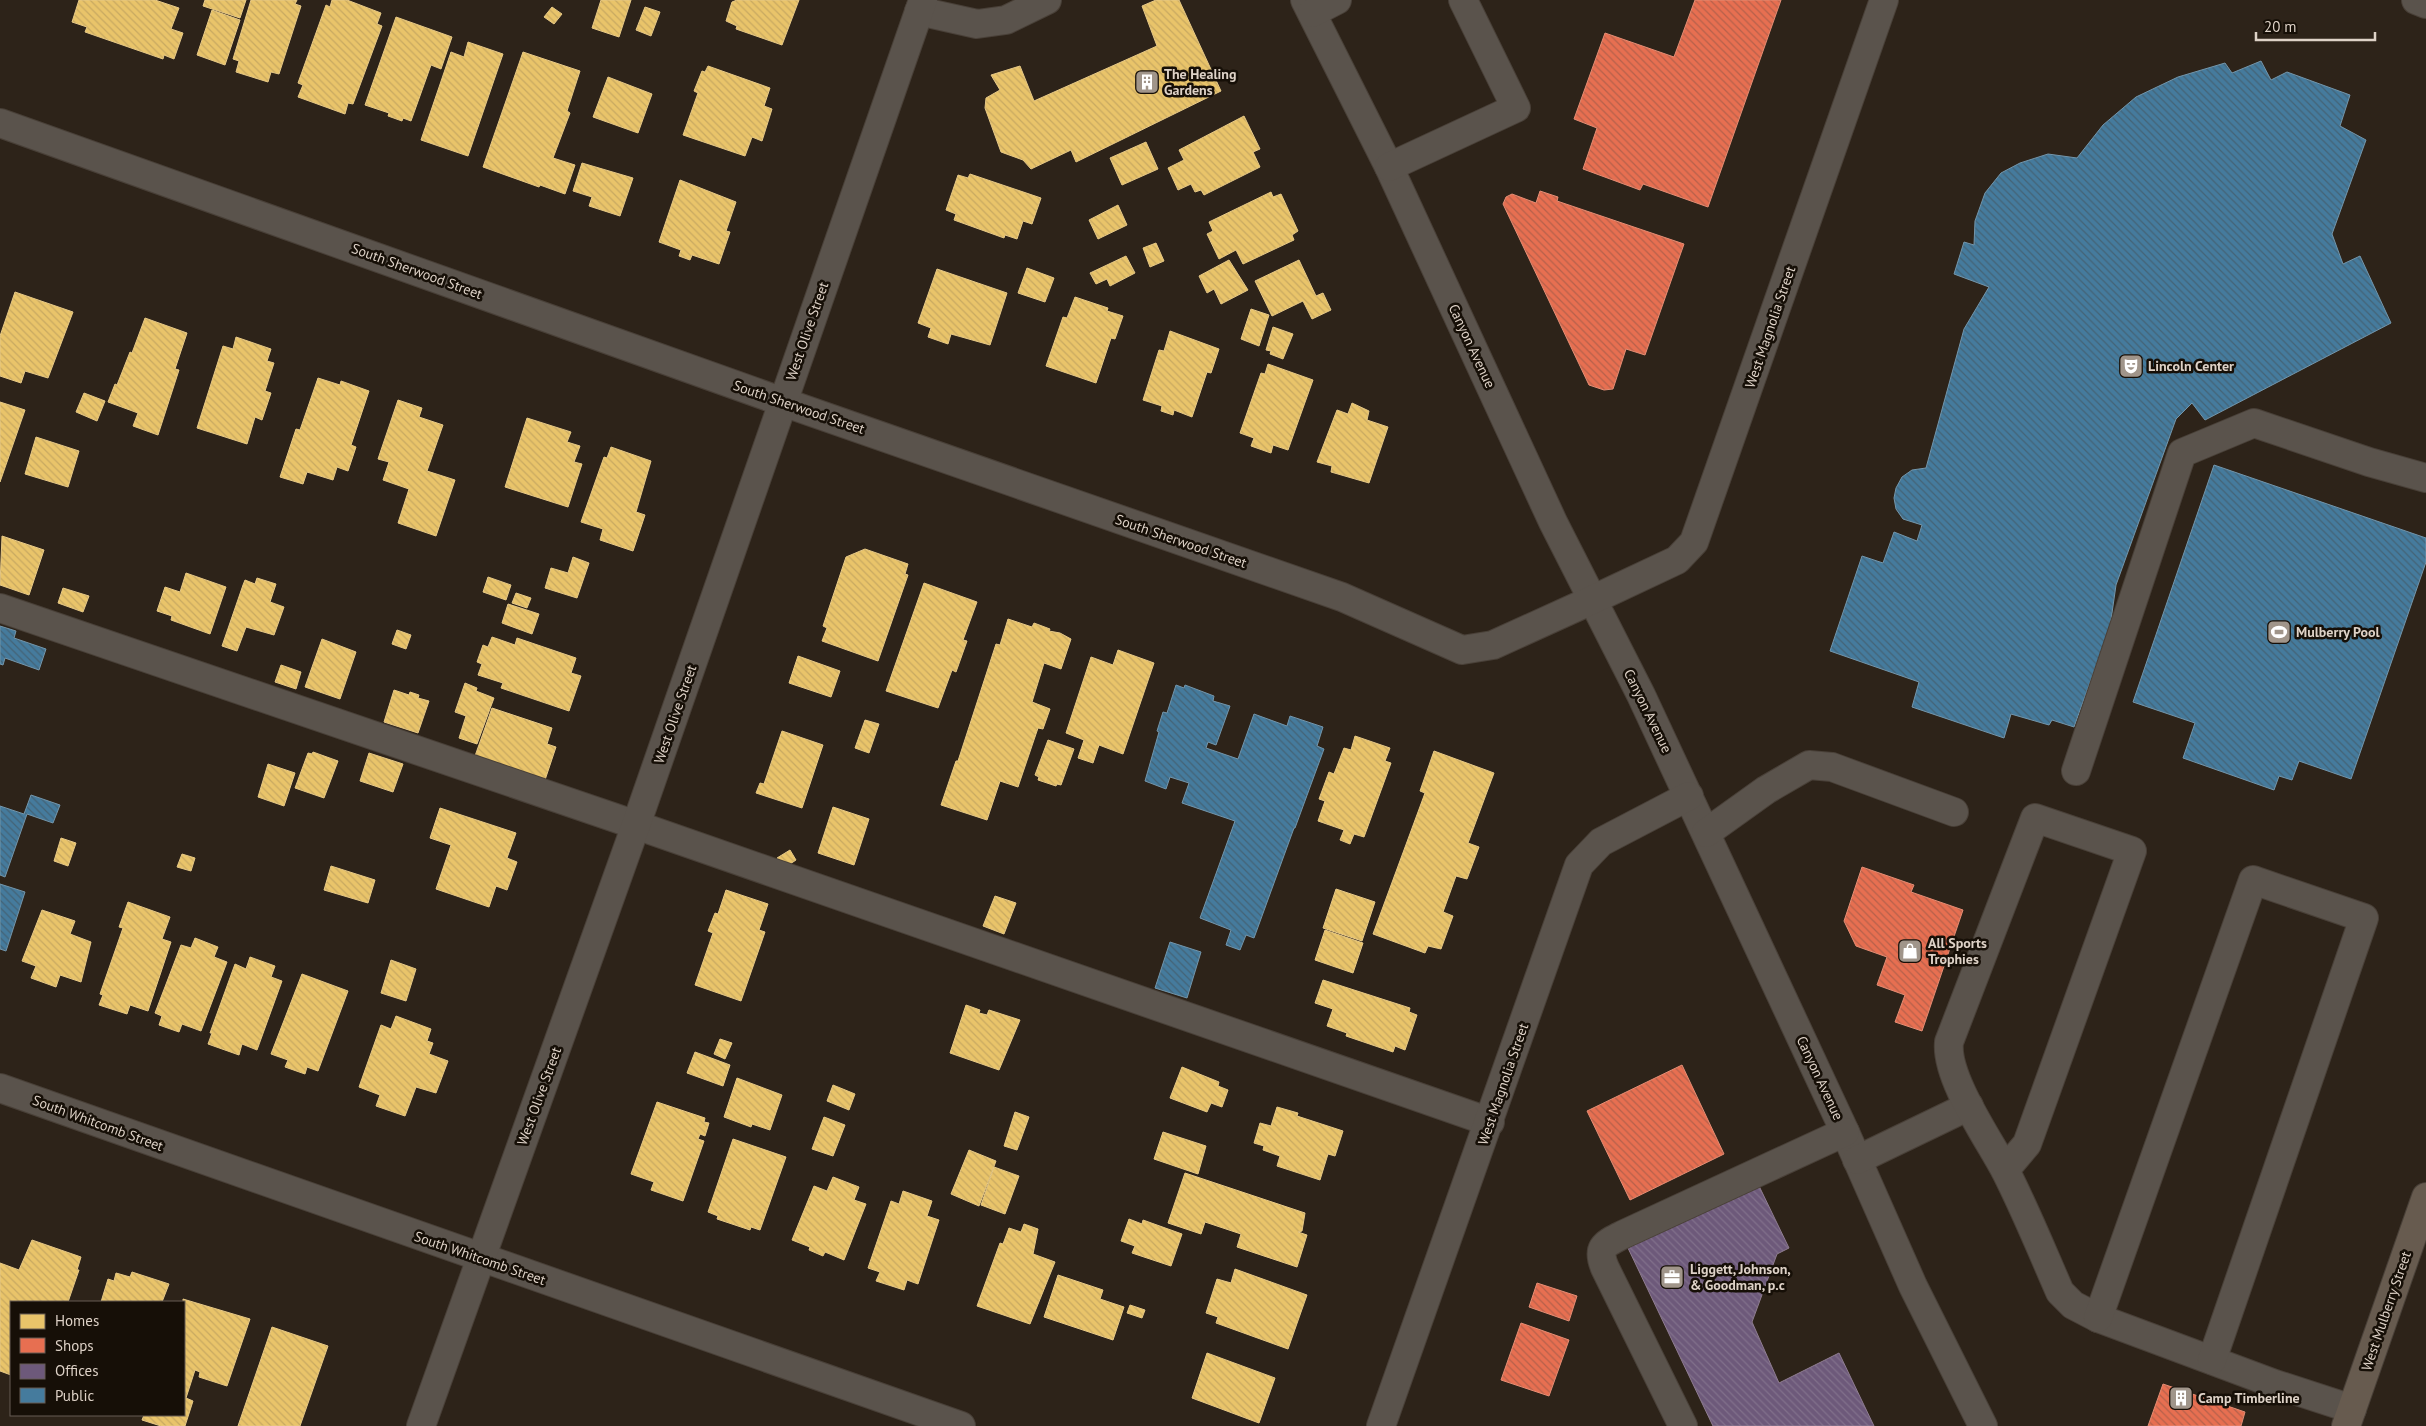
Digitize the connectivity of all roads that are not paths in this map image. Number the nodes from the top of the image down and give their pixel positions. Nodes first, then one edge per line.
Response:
1 (1047, 0) edge
2 (1337, 0) edge
3 (1463, 0) edge
4 (1884, 0) edge
5 (2416, 0) edge
6 (2426, 4) edge
7 (921, 6) edge
8 (1308, 7) edge
9 (0, 123) edge
10 (1389, 167) junction
11 (783, 402) junction
12 (2426, 478) edge
13 (1592, 600) junction
14 (0, 608) edge
15 (2076, 771) dead end
16 (1689, 796) junction
17 (1954, 812) dead end
18 (636, 825) junction
19 (1706, 833) junction
20 (0, 1088) edge
21 (1969, 1106) junction
22 (1490, 1122) junction
23 (1845, 1132) junction
24 (1858, 1160) junction
25 (2005, 1170) junction
26 (2426, 1197) edge
27 (481, 1259) junction
28 (2098, 1318) junction
29 (2212, 1360) junction
30 (2349, 1417) edge
31 (421, 1426) edge
32 (961, 1426) edge
33 (1381, 1426) edge
34 (1683, 1426) edge
35 (1983, 1426) edge

1 - 7 street
2 - 8 street
3 - 10 street
4 - 13 street, West Magnolia Street
5 - 6 street
7 - 11 street, West Olive Street
8 - 10 street, Canyon Avenue
9 - 11 street, South Sherwood Street
10 - 13 street, Canyon Avenue
11 - 13 street, South Sherwood Street
11 - 18 street, West Olive Street
12 - 15 street
13 - 16 street, Canyon Avenue
14 - 18 street
16 - 19 street, Canyon Avenue
16 - 22 street, West Magnolia Street
17 - 19 street
18 - 22 street
18 - 27 street, West Olive Street
19 - 23 street, Canyon Avenue
20 - 27 street, South Whitcomb Street
21 - 24 street
21 - 25 street
21 - 25 street
22 - 33 street, West Magnolia Street
23 - 24 street, Canyon Avenue
23 - 34 street
24 - 35 street, Canyon Avenue
25 - 28 street
26 - 30 main road, West Mulberry Street
27 - 31 street, West Olive Street
27 - 32 street, South Whitcomb Street
28 - 29 street
28 - 29 street
29 - 30 street

